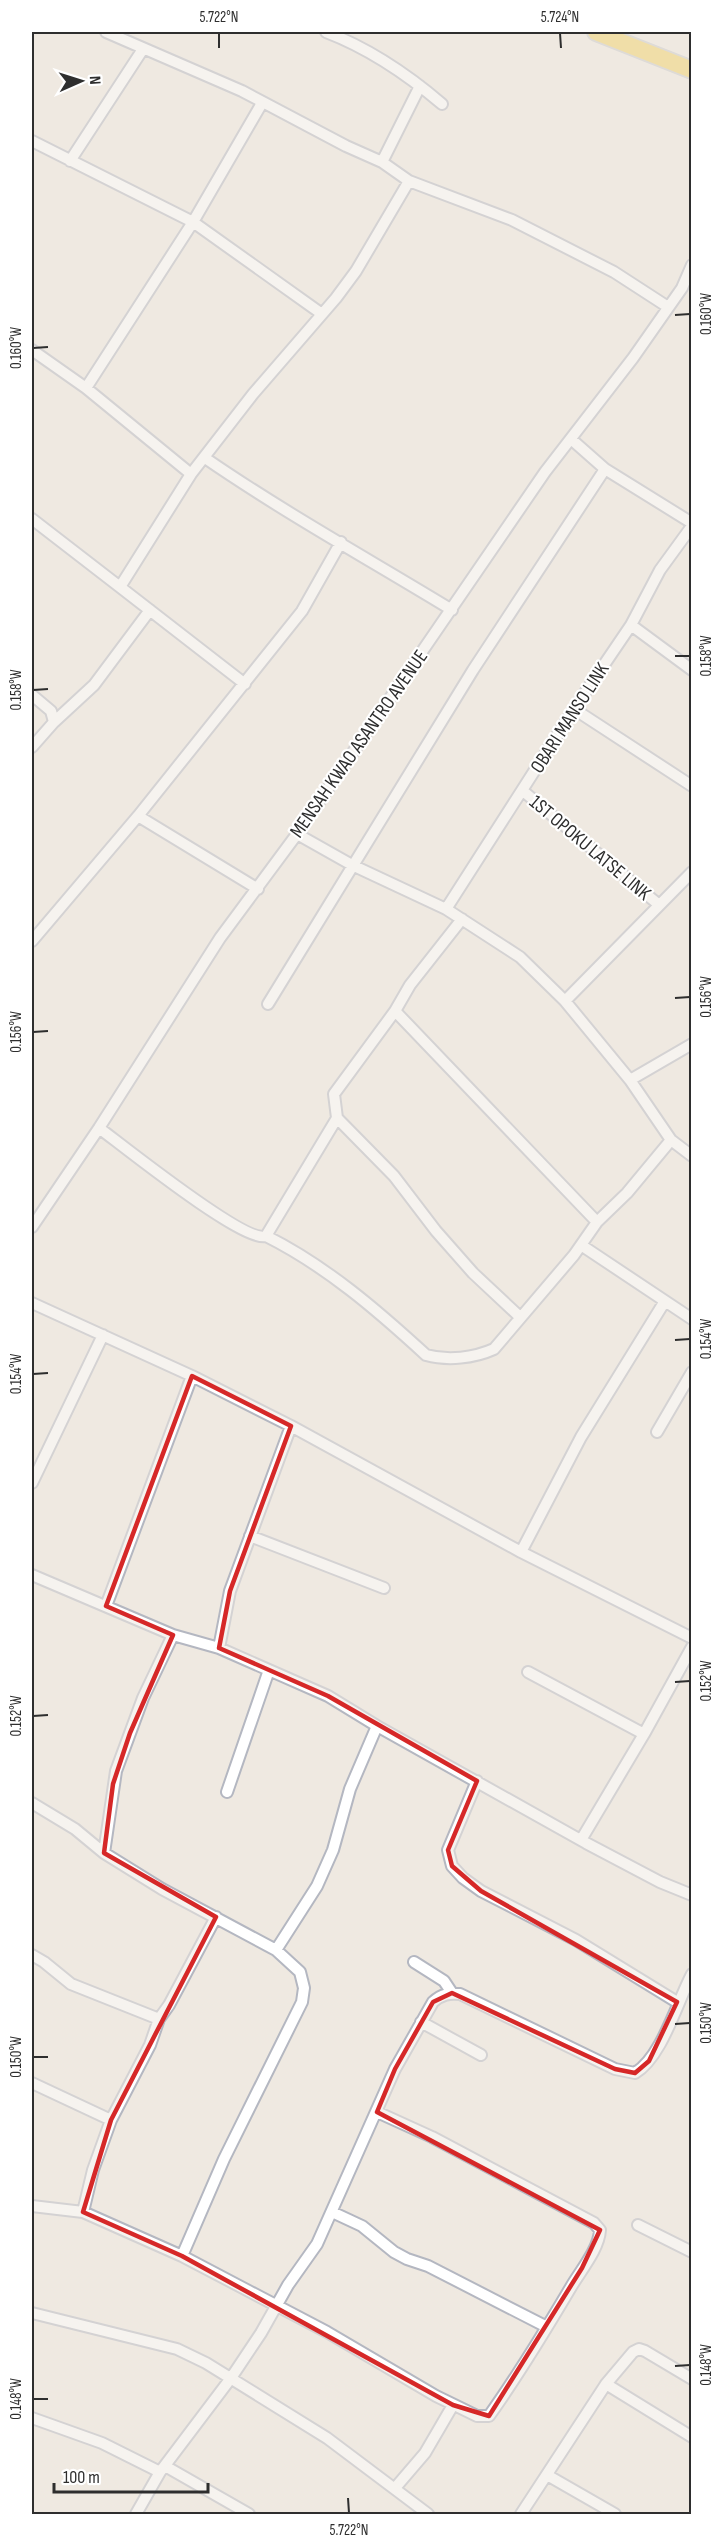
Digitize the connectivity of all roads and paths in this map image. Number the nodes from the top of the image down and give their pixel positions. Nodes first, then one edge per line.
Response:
1 (106, 32) edge
2 (326, 32) edge
3 (597, 32) edge
4 (119, 34) edge
5 (350, 36) edge
6 (143, 49) junction
7 (692, 70) edge
8 (420, 86) junction
9 (262, 103) junction
10 (442, 104) dead end
11 (32, 142) edge
12 (70, 161) junction
13 (382, 162) junction
14 (409, 182) junction
15 (194, 222) junction
16 (692, 266) edge
17 (687, 290) edge
18 (668, 307) junction
19 (322, 314) junction
20 (32, 350) edge
21 (86, 388) junction
22 (571, 439) junction
23 (205, 458) junction
24 (605, 470) junction
25 (191, 474) junction
26 (32, 519) edge
27 (692, 524) edge
28 (341, 542) junction
29 (120, 587) junction
30 (150, 610) junction
31 (452, 610) junction
32 (631, 625) junction
33 (692, 670) edge
34 (245, 684) junction
35 (32, 695) edge
36 (574, 709) junction
37 (54, 722) junction
38 (32, 747) edge
39 (692, 786) edge
40 (523, 791) junction
41 (138, 816) junction
42 (297, 834) junction
43 (352, 865) junction
44 (692, 872) edge
45 (258, 889) junction
46 (658, 904) junction
47 (446, 909) junction
48 (462, 919) junction
49 (32, 941) edge
50 (565, 1001) junction
51 (268, 1004) dead end
52 (395, 1011) junction
53 (692, 1044) edge
54 (630, 1080) junction
55 (337, 1118) junction
56 (99, 1128) junction
57 (671, 1140) junction
58 (692, 1156) edge
59 (597, 1222) junction
60 (32, 1227) edge
61 (266, 1236) junction
62 (580, 1245) junction
63 (665, 1301) junction
64 (32, 1303) edge
65 (520, 1317) junction
66 (692, 1319) edge
67 (103, 1335) junction
68 (692, 1372) edge
69 (192, 1376) junction
70 (291, 1426) junction
71 (657, 1432) dead end
72 (32, 1484) edge
73 (250, 1536) junction
74 (520, 1552) junction
75 (32, 1575) edge
76 (384, 1588) dead end
77 (106, 1606) junction
78 (173, 1635) junction
79 (692, 1638) edge
80 (692, 1647) edge
81 (219, 1648) junction
82 (269, 1670) junction
83 (528, 1672) dead end
84 (377, 1726) junction
85 (644, 1734) junction
86 (477, 1781) junction
87 (227, 1792) dead end
88 (32, 1803) edge
89 (581, 1840) junction
90 (104, 1853) junction
91 (692, 1895) edge
92 (216, 1917) junction
93 (276, 1950) junction
94 (32, 1955) edge
95 (414, 1962) dead end
96 (692, 1974) edge
97 (452, 1993) junction
98 (677, 2002) junction
99 (159, 2019) junction
100 (421, 2022) junction
101 (481, 2055) dead end
102 (32, 2083) edge
103 (377, 2112) junction
104 (111, 2120) junction
105 (32, 2205) edge
106 (82, 2212) junction
107 (332, 2212) junction
108 (638, 2225) dead end
109 (692, 2252) edge
110 (182, 2256) junction
111 (278, 2307) junction
112 (32, 2313) edge
113 (547, 2327) junction
114 (231, 2379) junction
115 (692, 2379) edge
116 (606, 2384) junction
117 (453, 2405) junction
118 (32, 2418) edge
119 (692, 2437) edge
120 (163, 2469) junction
121 (547, 2475) junction
122 (396, 2488) junction
123 (136, 2514) edge
124 (249, 2514) edge
125 (429, 2514) edge
126 (521, 2514) edge
127 (615, 2514) edge

1 - 4 street
2 - 5 street
3 - 7 main road
4 - 6 street
5 - 8 street
6 - 9 street
6 - 12 street
8 - 10 street
8 - 13 street
9 - 13 street
9 - 15 street
11 - 12 street
12 - 15 street
13 - 14 street
14 - 18 street
14 - 19 street
15 - 19 street
15 - 21 street
16 - 17 street, MENSAH KWAO ASANTRO AVENUE
17 - 18 street, MENSAH KWAO ASANTRO AVENUE
18 - 22 street, MENSAH KWAO ASANTRO AVENUE
19 - 23 street
20 - 21 street
21 - 25 street
22 - 24 street
22 - 31 street, MENSAH KWAO ASANTRO AVENUE
23 - 25 street
23 - 28 street
24 - 27 street
24 - 43 street
25 - 29 street
26 - 29 street
27 - 32 street, OBARI MANSO LINK
28 - 31 street
28 - 34 street
29 - 30 street
30 - 34 street
30 - 37 street
31 - 42 street, MENSAH KWAO ASANTRO AVENUE
32 - 33 street
32 - 36 street, OBARI MANSO LINK
34 - 41 street
35 - 37 street
36 - 39 street
36 - 40 street, OBARI MANSO LINK
37 - 38 street
40 - 46 street, 1ST OPOKU LATSE LINK
40 - 47 street, OBARI MANSO LINK
41 - 45 street
41 - 49 street
42 - 43 street
42 - 45 street, MENSAH KWAO ASANTRO AVENUE
43 - 47 street
43 - 51 street
44 - 46 street
45 - 56 street, MENSAH KWAO ASANTRO AVENUE
46 - 50 street
47 - 48 street
48 - 50 street
48 - 52 street
50 - 54 street
52 - 55 street
52 - 59 street
53 - 54 street
54 - 57 street
55 - 61 street
55 - 65 street
56 - 60 street, MENSAH KWAO ASANTRO AVENUE
56 - 61 street
57 - 58 street
57 - 59 street
59 - 62 street
61 - 65 street
62 - 63 street
62 - 65 street
63 - 66 street
63 - 74 street
64 - 67 street
67 - 69 street
67 - 72 street
68 - 71 street
69 - 70 street
69 - 77 street
70 - 73 street
70 - 74 street
73 - 76 street
73 - 81 street
74 - 79 street
75 - 77 street
77 - 78 street
78 - 81 street
78 - 90 street
80 - 85 street
81 - 82 street
82 - 84 street
82 - 87 street
83 - 85 street
84 - 86 street
84 - 93 street
85 - 89 street
86 - 89 street
86 - 98 street
88 - 90 street
89 - 91 street
90 - 92 street
92 - 93 street
92 - 99 street
93 - 110 street
94 - 99 street
95 - 97 street
96 - 98 street
97 - 98 street
97 - 100 street
99 - 104 street
100 - 101 street
100 - 103 street
102 - 104 street
103 - 107 street
103 - 113 street
104 - 106 street
105 - 106 street
106 - 110 street
107 - 111 street
107 - 113 street
108 - 109 street
110 - 111 street
111 - 114 street
111 - 117 street
112 - 114 street
113 - 117 street
114 - 120 street
114 - 122 street
115 - 116 street
116 - 119 street
116 - 121 street
117 - 122 street
118 - 120 street
120 - 123 street
120 - 124 street
121 - 126 street
121 - 127 street
122 - 125 street

